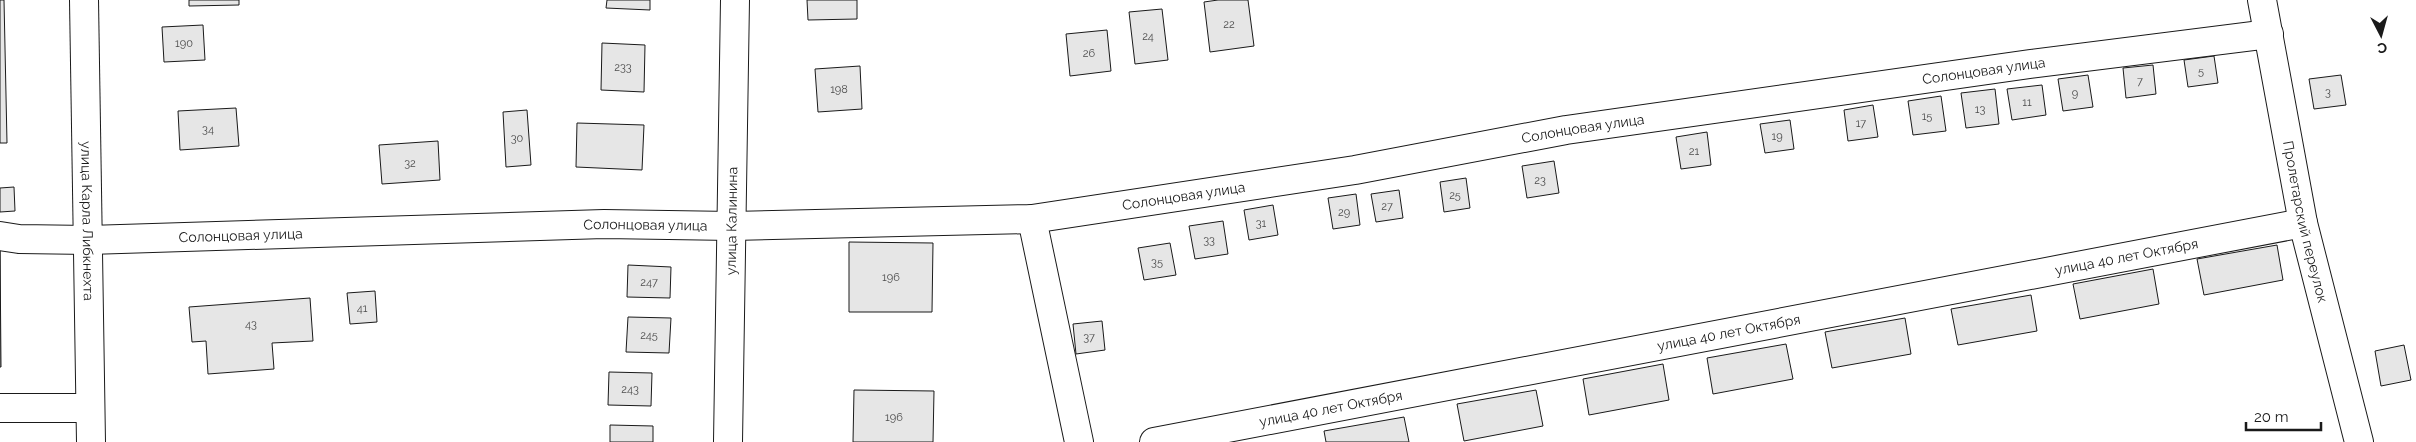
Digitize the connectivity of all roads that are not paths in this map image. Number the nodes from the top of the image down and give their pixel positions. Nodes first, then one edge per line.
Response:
1 (84, 0) edge
2 (736, 0) edge
3 (2262, 0) edge
4 (2269, 34) junction
5 (1032, 219) junction
6 (2303, 223) junction
7 (732, 226) junction
8 (0, 236) edge
9 (89, 240) junction
10 (0, 408) edge
11 (90, 408) junction
12 (91, 442) edge
13 (728, 442) edge
14 (1079, 442) edge
15 (1154, 442) edge
16 (2359, 442) edge

1 - 9 street, улица Карла Либкнехта
2 - 7 street, улица Калинина
3 - 4 street, Пролетарский переулок
4 - 5 street, Солонцовая улица
4 - 6 street, Пролетарский переулок
5 - 7 street, Солонцовая улица
5 - 14 street
6 - 15 street, улица 40 лет Октября
6 - 16 street, Пролетарский переулок
7 - 9 street, Солонцовая улица
7 - 13 street, улица Калинина
8 - 9 street, Солонцовая улица
9 - 11 street, улица Карла Либкнехта
10 - 11 street
11 - 12 street, улица Карла Либкнехта

